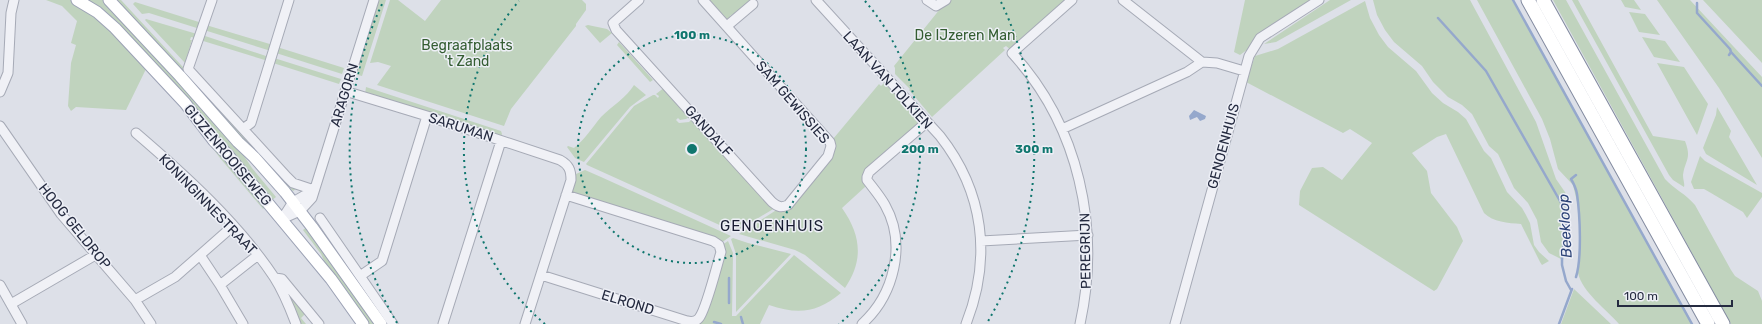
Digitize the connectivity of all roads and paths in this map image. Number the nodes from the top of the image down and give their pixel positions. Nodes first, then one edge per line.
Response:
1 (7, 0) edge
2 (14, 0) edge
3 (77, 0) edge
4 (109, 0) edge
5 (212, 0) edge
6 (289, 0) edge
7 (374, 0) edge
8 (639, 0) edge
9 (703, 0) edge
10 (816, 0) edge
11 (927, 0) edge
12 (946, 0) edge
13 (1072, 0) edge
14 (1124, 0) edge
15 (1319, 0) edge
16 (1528, 0) edge
17 (1543, 0) edge
18 (753, 4) dead end
19 (12, 13) junction
20 (727, 26) junction
21 (1202, 62) junction
22 (1244, 71) junction
23 (345, 91) junction
24 (0, 92) edge
25 (427, 116) junction
26 (927, 122) junction
27 (0, 126) edge
28 (243, 129) junction
29 (1062, 129) junction
30 (136, 133) dead end
31 (3, 137) edge
32 (501, 141) junction
33 (808, 180) joint
34 (314, 190) junction
35 (566, 195) junction
36 (297, 206) junction
37 (320, 218) dead end
38 (282, 219) junction
39 (233, 226) junction
40 (1088, 235) junction
41 (981, 241) junction
42 (97, 254) junction
43 (200, 255) junction
44 (258, 255) junction
45 (541, 275) junction
46 (360, 276) junction
47 (275, 278) junction
48 (0, 284) edge
49 (220, 285) junction
50 (135, 300) junction
51 (11, 304) junction
52 (22, 324) edge
53 (151, 324) edge
54 (243, 324) edge
55 (296, 324) edge
56 (319, 324) edge
57 (364, 324) edge
58 (381, 324) edge
59 (392, 324) edge
60 (443, 324) edge
61 (525, 324) edge
62 (862, 324) edge
63 (966, 324) edge
64 (1080, 324) edge
65 (1175, 324) edge
66 (1708, 324) edge
67 (1723, 324) edge

1 - 19 street
2 - 19 street
3 - 38 main road, GIJZENROOISEWEG
4 - 36 main road, GIJZENROOISEWEG
5 - 28 street, GIJZENROOISEWEG
6 - 28 street
7 - 23 street, ARAGORN
8 - 33 street, GANDALF
9 - 20 street, SAM GEWISSIES
10 - 26 street, LAAN VAN TOLKIEN
11 - 12 street
13 - 29 street, PEREGRIJN
14 - 21 street
15 - 22 street, GENOENHUIS
16 - 66 highway
17 - 67 highway
18 - 20 street
19 - 24 street
20 - 33 street, SAM GEWISSIES
21 - 22 street
21 - 29 street
22 - 65 street, GENOENHUIS
23 - 25 street, SARUMAN
23 - 34 street, ARAGORN
25 - 32 street, SARUMAN
25 - 46 street
26 - 41 street, LAAN VAN TOLKIEN
26 - 62 street
27 - 31 street, HOOG GELDROP
28 - 34 street, GIJZENROOISEWEG
29 - 40 street, PEREGRIJN
30 - 39 street, KONINGINNESTRAAT
31 - 42 street, HOOG GELDROP
32 - 35 street, SARUMAN
32 - 60 street
34 - 36 street, ARAGORN
35 - 45 street
35 - 45 street, ELROND
36 - 38 street, ARAGORN
36 - 58 main road, GIJZENROOISEWEG
37 - 46 street
38 - 57 main road, GIJZENROOISEWEG
39 - 43 street
39 - 44 street, KONINGINNESTRAAT
40 - 41 street
40 - 64 street, PEREGRIJN
41 - 63 street, LAAN VAN TOLKIEN
42 - 50 street, HOOG GELDROP
42 - 51 street
43 - 49 street
43 - 50 street
44 - 47 street, KONINGINNESTRAAT
44 - 49 street
45 - 61 street
46 - 59 street
47 - 55 street, KONINGINNESTRAAT
47 - 56 street, KONINGINNESTRAAT
48 - 51 street
49 - 54 street
50 - 53 street, HOOG GELDROP
51 - 52 street

